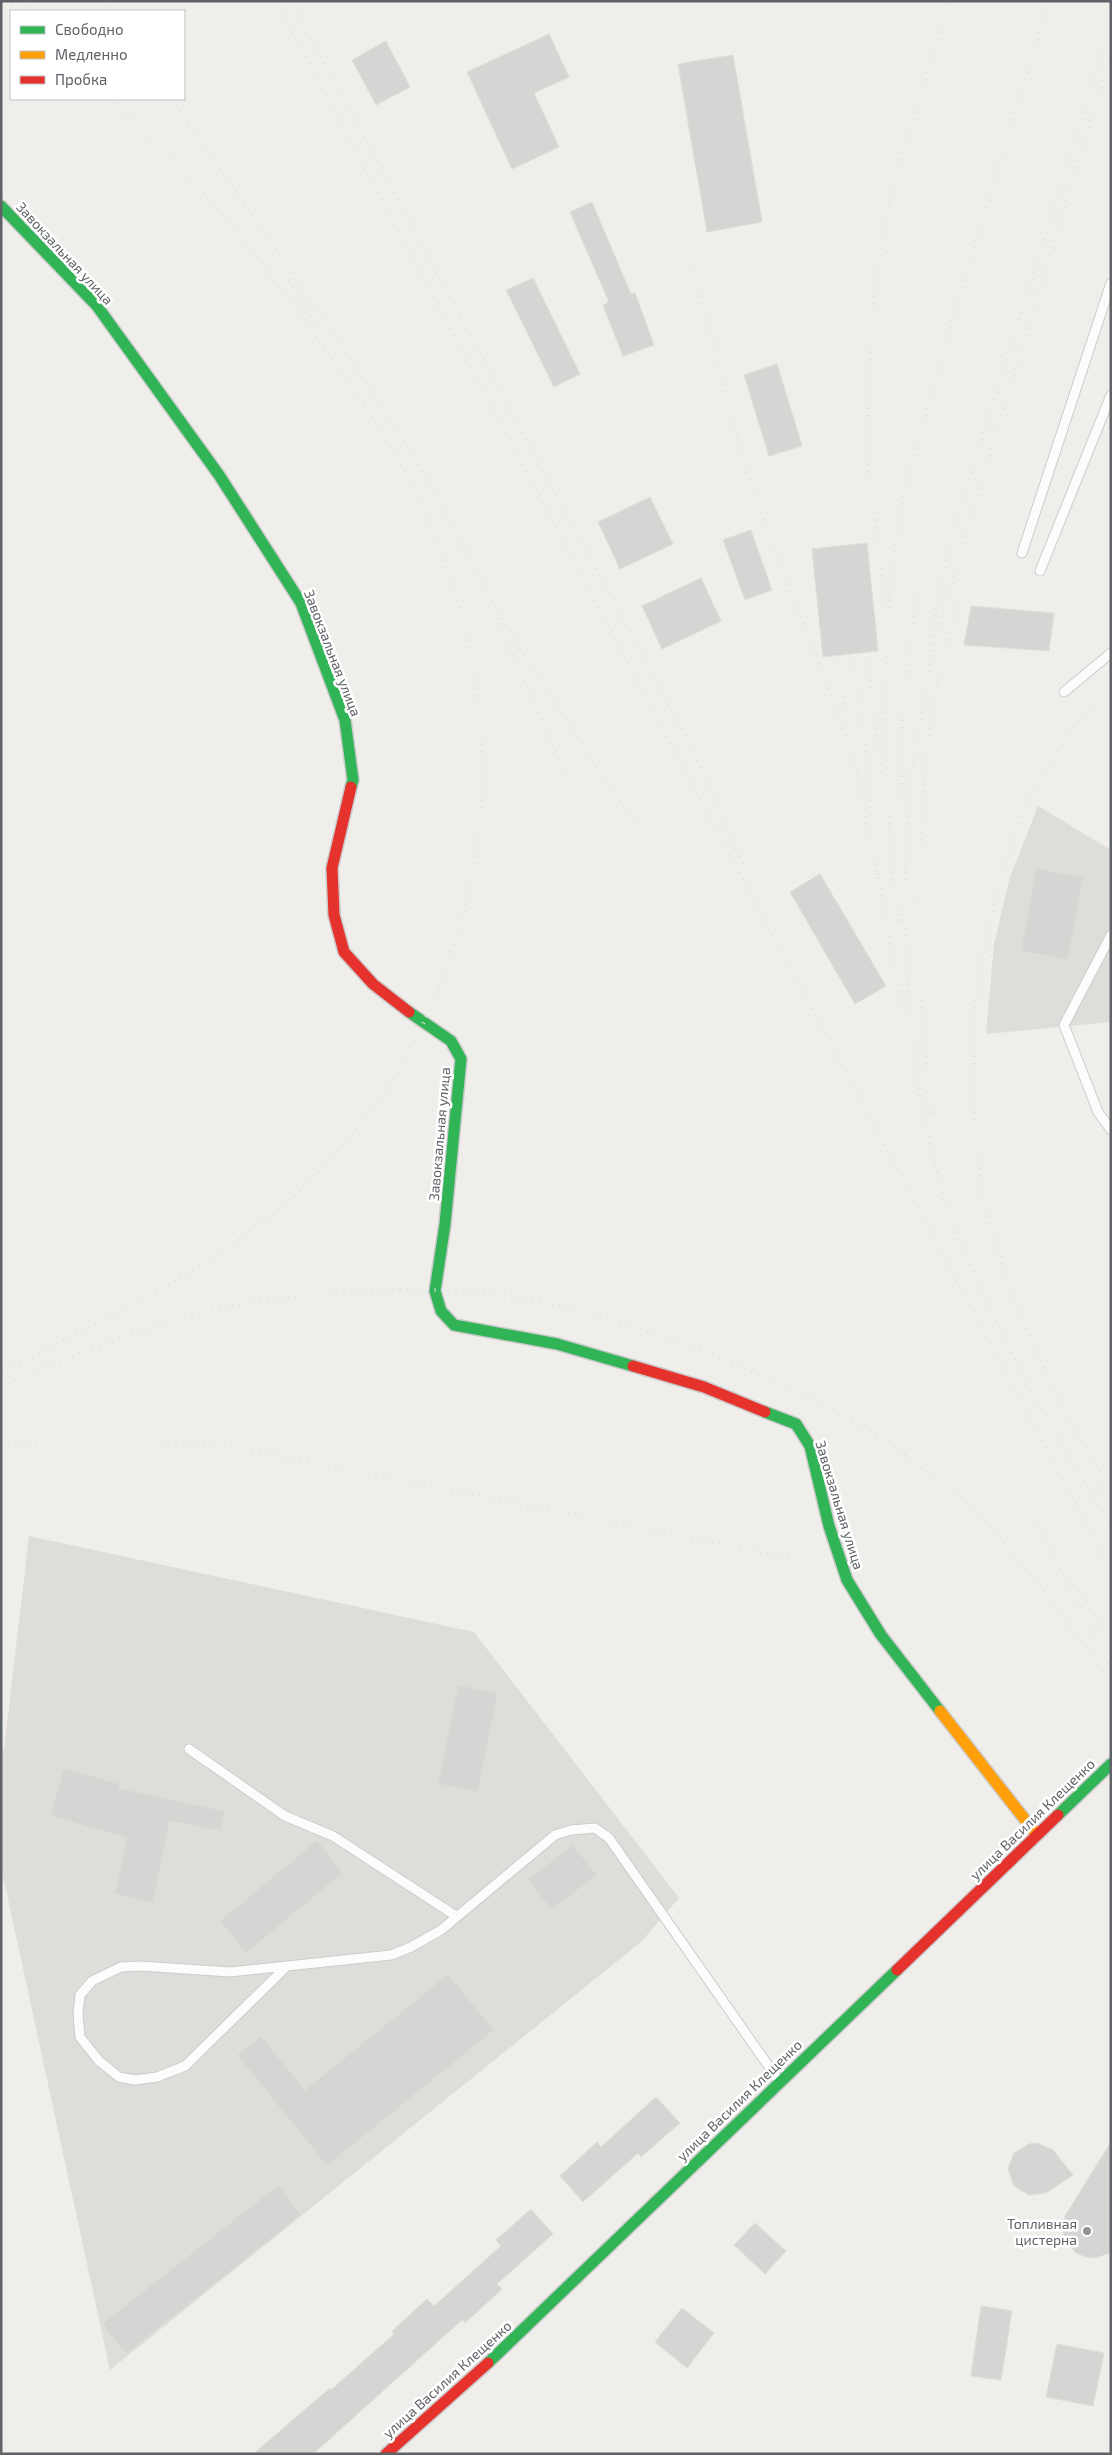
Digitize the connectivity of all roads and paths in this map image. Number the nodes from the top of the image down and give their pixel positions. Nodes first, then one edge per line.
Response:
1 (1, 206) edge
2 (1111, 283) edge
3 (1111, 395) edge
4 (1022, 553) dead end
5 (1040, 571) dead end
6 (1111, 653) edge
7 (1064, 692) dead end
8 (1111, 935) edge
9 (1111, 1130) edge
10 (189, 1749) dead end
11 (1111, 1764) edge
12 (1037, 1835) junction
13 (456, 1916) junction
14 (286, 1967) junction
15 (779, 2082) junction
16 (386, 2454) edge

1 - 12 street, Завокзальная улица
2 - 4 lane
3 - 5 lane
6 - 7 lane
8 - 9 lane
10 - 13 lane
11 - 12 street, улица Василия Клещенко
12 - 15 street, улица Василия Клещенко
13 - 14 lane
13 - 15 lane
14 - 14 lane
15 - 16 street, улица Василия Клещенко

